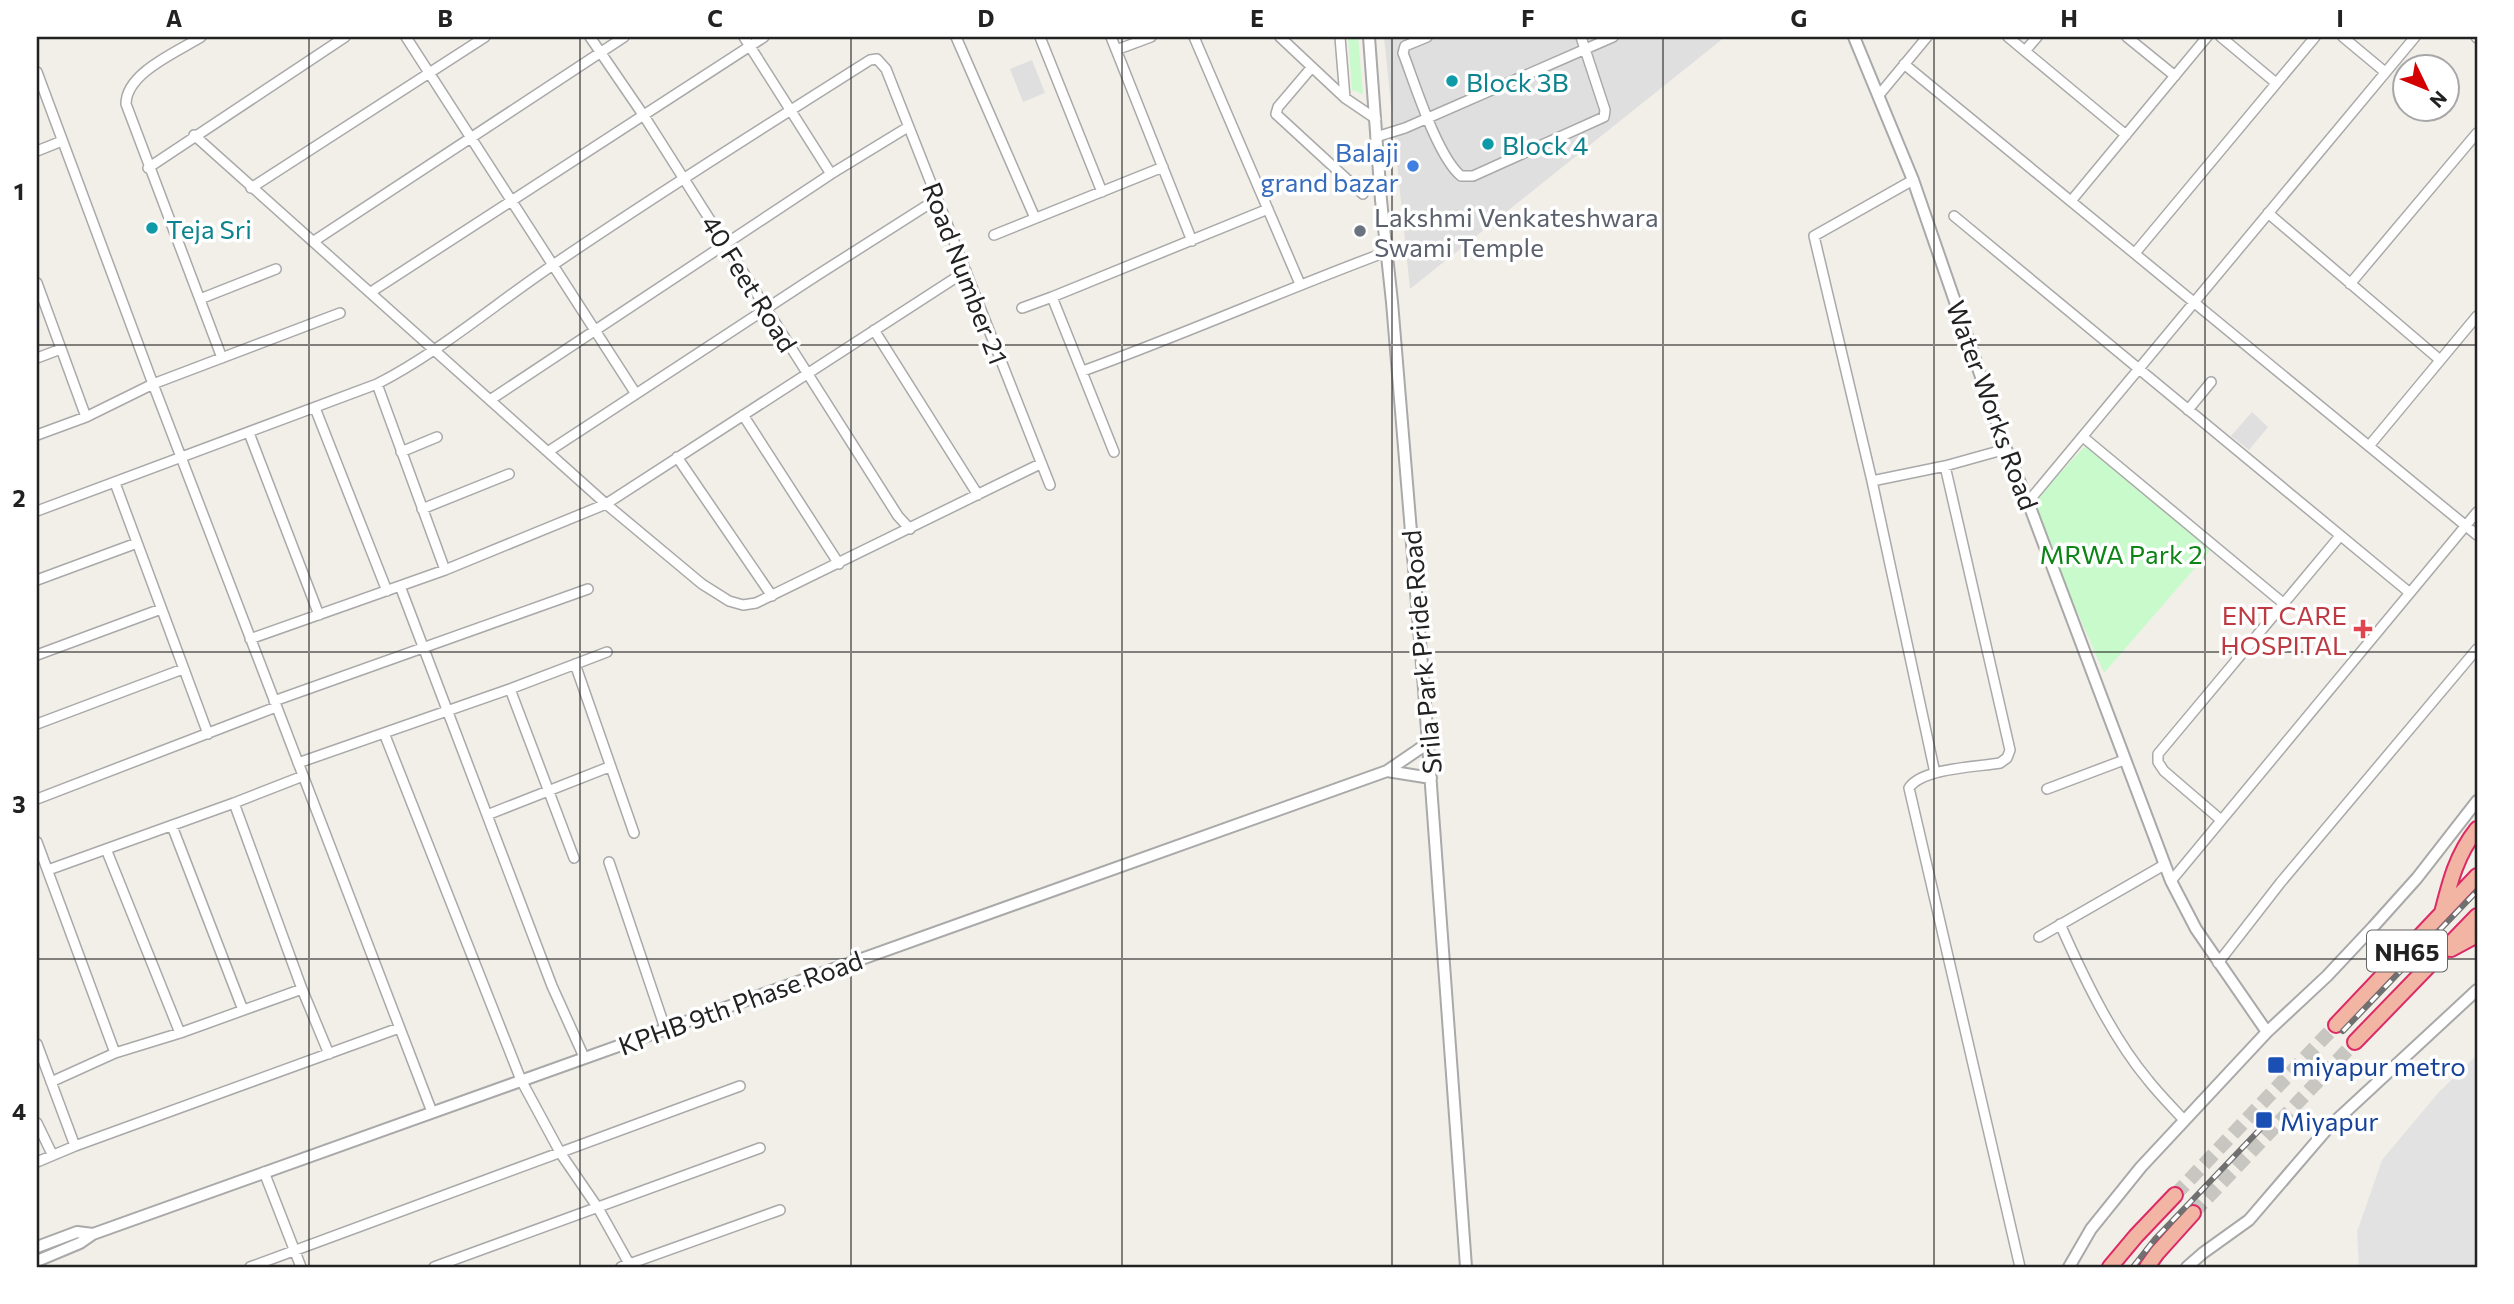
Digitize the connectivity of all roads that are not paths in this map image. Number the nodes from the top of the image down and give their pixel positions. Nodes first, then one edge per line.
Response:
1 (201, 37) edge
2 (345, 37) edge
3 (406, 37) edge
4 (485, 37) edge
5 (590, 37) edge
6 (624, 37) edge
7 (744, 37) edge
8 (764, 37) edge
9 (956, 37) edge
10 (1040, 37) edge
11 (1111, 37) edge
12 (1151, 37) edge
13 (1194, 37) edge
14 (1280, 37) edge
15 (1340, 37) edge
16 (1369, 37) edge
17 (1427, 37) edge
18 (1581, 37) edge
19 (1614, 37) edge
20 (1854, 37) edge
21 (1927, 37) edge
22 (2008, 37) edge
23 (2037, 37) edge
24 (2127, 37) edge
25 (2207, 37) edge
26 (2221, 37) edge
27 (2315, 37) edge
28 (2343, 37) edge
29 (2415, 37) edge
30 (750, 46) junction
31 (1586, 48) junction
32 (1116, 50) junction
33 (600, 51) junction
34 (2025, 51) junction
35 (1904, 64) junction
36 (1312, 67) junction
37 (37, 72) edge
38 (2385, 72) junction
39 (429, 73) junction
40 (2175, 76) junction
41 (2276, 83) junction
42 (1879, 95) junction
43 (1345, 98) junction
44 (791, 110) junction
45 (644, 116) junction
46 (1427, 117) junction
47 (1376, 119) junction
48 (908, 127) junction
49 (2477, 132) edge
50 (194, 135) junction
51 (2126, 135) junction
52 (471, 137) junction
53 (1376, 137) junction
54 (62, 141) junction
55 (37, 151) edge
56 (1163, 167) junction
57 (148, 168) junction
58 (831, 174) junction
59 (684, 179) junction
60 (1913, 180) junction
61 (251, 188) junction
62 (1102, 192) junction
63 (1363, 194) dead end
64 (937, 200) junction
65 (512, 201) junction
66 (2071, 201) junction
67 (1268, 209) junction
68 (2268, 213) junction
69 (1954, 216) dead end
70 (1035, 218) junction
71 (994, 235) dead end
72 (314, 241) junction
73 (1192, 241) junction
74 (725, 244) junction
75 (1386, 252) junction
76 (2135, 253) junction
77 (553, 264) junction
78 (276, 269) dead end
79 (966, 271) junction
80 (37, 283) edge
81 (1300, 284) junction
82 (2350, 284) junction
83 (371, 292) junction
84 (1052, 297) junction
85 (200, 299) junction
86 (2194, 302) junction
87 (766, 308) junction
88 (1023, 308) dead end
89 (340, 313) dead end
90 (2477, 316) edge
91 (595, 330) junction
92 (874, 330) junction
93 (434, 348) junction
94 (61, 349) junction
95 (37, 358) edge
96 (222, 358) junction
97 (2440, 360) junction
98 (2139, 369) junction
99 (1083, 372) junction
100 (807, 373) junction
101 (2211, 382) dead end
102 (153, 384) junction
103 (377, 384) junction
104 (636, 394) junction
105 (490, 400) junction
106 (315, 408) junction
107 (2188, 410) junction
108 (743, 415) junction
109 (86, 417) junction
110 (249, 433) junction
111 (37, 435) edge
112 (2082, 437) junction
113 (437, 438) dead end
114 (2369, 446) junction
115 (2006, 449) junction
116 (550, 451) junction
117 (401, 452) junction
118 (1114, 452) dead end
119 (677, 457) junction
120 (182, 459) junction
121 (1040, 464) junction
122 (1945, 466) junction
123 (509, 474) dead end
124 (1872, 481) junction
125 (115, 483) junction
126 (1050, 485) dead end
127 (978, 495) junction
128 (2028, 502) junction
129 (606, 504) junction
130 (422, 509) junction
131 (37, 512) edge
132 (2477, 512) edge
133 (2466, 526) junction
134 (910, 529) junction
135 (2477, 535) edge
136 (2340, 536) junction
137 (137, 543) junction
138 (839, 564) junction
139 (445, 570) junction
140 (37, 580) edge
141 (400, 586) junction
142 (588, 589) dead end
143 (387, 591) junction
144 (2410, 593) junction
145 (772, 596) junction
146 (2283, 603) junction
147 (161, 609) junction
148 (319, 615) junction
149 (250, 639) junction
150 (423, 649) junction
151 (2477, 649) edge
152 (607, 652) dead end
153 (37, 655) edge
154 (575, 664) junction
155 (183, 669) junction
156 (510, 689) junction
157 (275, 704) junction
158 (446, 711) junction
159 (37, 724) edge
160 (384, 733) junction
161 (208, 734) junction
162 (1428, 743) junction
163 (2124, 760) junction
164 (298, 763) junction
165 (609, 766) junction
166 (1387, 771) junction
167 (1935, 773) junction
168 (303, 776) junction
169 (1431, 778) junction
170 (2047, 789) dead end
171 (548, 791) junction
172 (37, 799) edge
173 (2477, 801) edge
174 (234, 803) junction
175 (487, 814) junction
176 (2221, 820) junction
177 (172, 825) junction
178 (2477, 828) edge
179 (634, 833) dead end
180 (37, 842) edge
181 (106, 849) junction
182 (574, 858) dead end
183 (609, 862) dead end
184 (2164, 865) junction
185 (48, 870) junction
186 (2477, 876) edge
187 (2171, 881) junction
188 (2442, 914) junction
189 (2477, 916) edge
190 (2060, 925) junction
191 (2477, 934) edge
192 (2039, 937) dead end
193 (2439, 955) junction
194 (2218, 963) junction
195 (302, 989) junction
196 (2477, 990) edge
197 (243, 1010) junction
198 (2336, 1025) tunnel mouth
199 (399, 1028) junction
200 (665, 1028) junction
201 (2267, 1032) junction
202 (180, 1033) junction
203 (2355, 1042) tunnel mouth
204 (37, 1044) edge
205 (115, 1053) junction
206 (329, 1054) junction
207 (584, 1057) junction
208 (521, 1080) junction
209 (51, 1082) junction
210 (740, 1087) dead end
211 (432, 1112) junction
212 (2184, 1120) junction
213 (37, 1123) edge
214 (75, 1146) junction
215 (760, 1148) dead end
216 (52, 1154) junction
217 (561, 1154) junction
218 (37, 1162) edge
219 (264, 1172) junction
220 (2175, 1195) tunnel mouth
221 (598, 1208) junction
222 (780, 1210) dead end
223 (2193, 1213) tunnel mouth
224 (65, 1243) junction
225 (37, 1247) edge
226 (294, 1251) junction
227 (37, 1261) edge
228 (627, 1266) edge
229 (250, 1267) edge
230 (301, 1267) edge
231 (434, 1267) edge
232 (1466, 1267) edge
233 (2020, 1267) edge
234 (2069, 1267) edge
235 (2110, 1267) edge
236 (2147, 1267) edge
237 (2187, 1267) edge

1 - 57 street
2 - 50 street
3 - 39 street
4 - 39 street
5 - 33 street, 40 Feet Road
6 - 33 street
7 - 30 street
8 - 30 street
9 - 70 street
10 - 62 street
11 - 32 street
12 - 32 street
13 - 67 street
14 - 36 street
15 - 43 street
16 - 47 street, Srila Park Pride Road
17 - 46 street
18 - 31 street
19 - 31 street
20 - 42 street, Water Works Road
21 - 35 street
22 - 34 street
23 - 34 street
24 - 40 street
25 - 40 street
26 - 41 street
27 - 41 street
28 - 38 street
29 - 38 street
30 - 44 street
30 - 45 street
31 - 46 street
31 - 46 street
32 - 56 street
33 - 45 street, 40 Feet Road
33 - 52 street
34 - 51 street
35 - 42 street
35 - 66 street
36 - 43 street
36 - 63 street
37 - 54 street
38 - 68 street
39 - 52 street
39 - 61 street
40 - 51 street
41 - 76 street
42 - 60 street, Water Works Road
43 - 47 street
44 - 48 street, Road Number 21
44 - 58 street
44 - 59 street
45 - 59 street, 40 Feet Road
45 - 65 street
46 - 53 street
47 - 53 street, Srila Park Pride Road
48 - 58 street
48 - 64 street, Road Number 21
49 - 82 street
50 - 57 street
50 - 61 street
51 - 66 street
52 - 65 street
52 - 72 street
53 - 75 street, Srila Park Pride Road
54 - 55 street
54 - 102 street
56 - 62 street
56 - 73 street
57 - 85 street
58 - 74 street
59 - 74 street, 40 Feet Road
59 - 77 street
60 - 115 street, Water Works Road
60 - 124 street
61 - 72 street
62 - 70 street
64 - 79 street, Road Number 21
64 - 87 street
65 - 77 street
65 - 83 street
66 - 76 street
67 - 73 street
67 - 81 street
68 - 82 street
68 - 86 street
69 - 98 street
70 - 71 street
72 - 83 street
73 - 84 street
74 - 87 street, 40 Feet Road
74 - 91 street
75 - 81 street
75 - 162 street, Srila Park Pride Road
76 - 86 street
77 - 91 street
77 - 93 street
78 - 85 street
79 - 92 street
79 - 121 street, Road Number 21
80 - 94 street
81 - 99 street
82 - 97 street
83 - 93 street
84 - 88 street
84 - 99 street
85 - 96 street
86 - 98 street
86 - 114 street
87 - 100 street, 40 Feet Road
87 - 104 street
89 - 96 street
90 - 97 street
91 - 104 street
91 - 105 street
92 - 100 street
92 - 127 street
93 - 103 street
93 - 105 street
94 - 95 street
94 - 109 street
96 - 102 street
97 - 114 street
98 - 107 street
98 - 112 street
99 - 118 street
100 - 108 street
100 - 134 street, 40 Feet Road
101 - 107 street
102 - 109 street
102 - 120 street
103 - 106 street
103 - 117 street
104 - 116 street
105 - 116 street
106 - 110 street
106 - 143 street
107 - 136 street
108 - 119 street
108 - 138 street
109 - 111 street
110 - 120 street
110 - 148 street
112 - 128 street
112 - 146 street
113 - 117 street
114 - 133 street
115 - 122 street
115 - 128 street, Water Works Road
116 - 129 street
117 - 130 street
119 - 129 street
119 - 145 street
120 - 125 street
120 - 149 street
121 - 126 street, Road Number 21
121 - 127 street
122 - 124 street
122 - 167 street
123 - 130 street
124 - 167 street
125 - 131 street
125 - 137 street
127 - 134 street
128 - 163 street, Water Works Road
129 - 139 street
129 - 145 street
130 - 139 street
132 - 133 street
133 - 135 street
133 - 144 street
134 - 138 street
136 - 144 street
136 - 146 street
137 - 140 street
137 - 147 street
138 - 145 street
139 - 141 street
141 - 143 street
141 - 150 street
142 - 150 street
143 - 148 street
144 - 176 street
146 - 176 street
147 - 153 street
147 - 155 street
148 - 149 street
149 - 157 street
150 - 157 street
150 - 158 street
151 - 194 street
152 - 154 street
154 - 156 street
154 - 165 street
155 - 159 street
155 - 161 street
156 - 158 street
156 - 171 street
157 - 161 street
157 - 164 street
158 - 160 street
158 - 175 street
160 - 164 street
160 - 208 street
161 - 172 street
162 - 166 street, KPHB 9th Phase Road
162 - 169 street, Srila Park Pride Road
163 - 170 street
163 - 184 street, Water Works Road
164 - 168 street
165 - 171 street
165 - 179 street
166 - 169 street, KPHB 9th Phase Road
166 - 200 street, KPHB 9th Phase Road
167 - 233 street
168 - 174 street
168 - 199 street
169 - 232 street, Srila Park Pride Road
171 - 175 street
171 - 182 street
173 - 201 street
174 - 177 street
174 - 195 street
175 - 207 street
176 - 187 street
177 - 181 street
177 - 197 street
178 - 188 highway
180 - 185 street
181 - 185 street
181 - 202 street
183 - 200 street
184 - 187 street, Water Works Road
184 - 190 street
185 - 205 street
186 - 188 highway, NH65
187 - 194 street, Water Works Road
188 - 198 highway, NH65
189 - 193 highway, NH65
190 - 192 street
190 - 212 street
191 - 193 highway
193 - 203 highway, NH65
194 - 201 street, Water Works Road
195 - 197 street
195 - 206 street
196 - 237 street
197 - 202 street
199 - 206 street
199 - 211 street
200 - 207 street, KPHB 9th Phase Road
201 - 212 street
202 - 205 street
204 - 209 street
205 - 209 street
206 - 214 street
207 - 208 street, KPHB 9th Phase Road
208 - 211 street, KPHB 9th Phase Road
208 - 217 street
209 - 214 street
210 - 217 street
211 - 219 street, KPHB 9th Phase Road
212 - 234 street
213 - 216 street
214 - 216 street
215 - 221 street
216 - 218 street
217 - 221 street
217 - 226 street
219 - 224 street, KPHB 9th Phase Road
219 - 226 street
220 - 235 highway
221 - 228 street
221 - 231 street
222 - 228 street
223 - 236 highway
224 - 225 street, KPHB 9th Phase Road
224 - 227 street, KPHB 9th Phase Road
226 - 229 street
226 - 230 street

